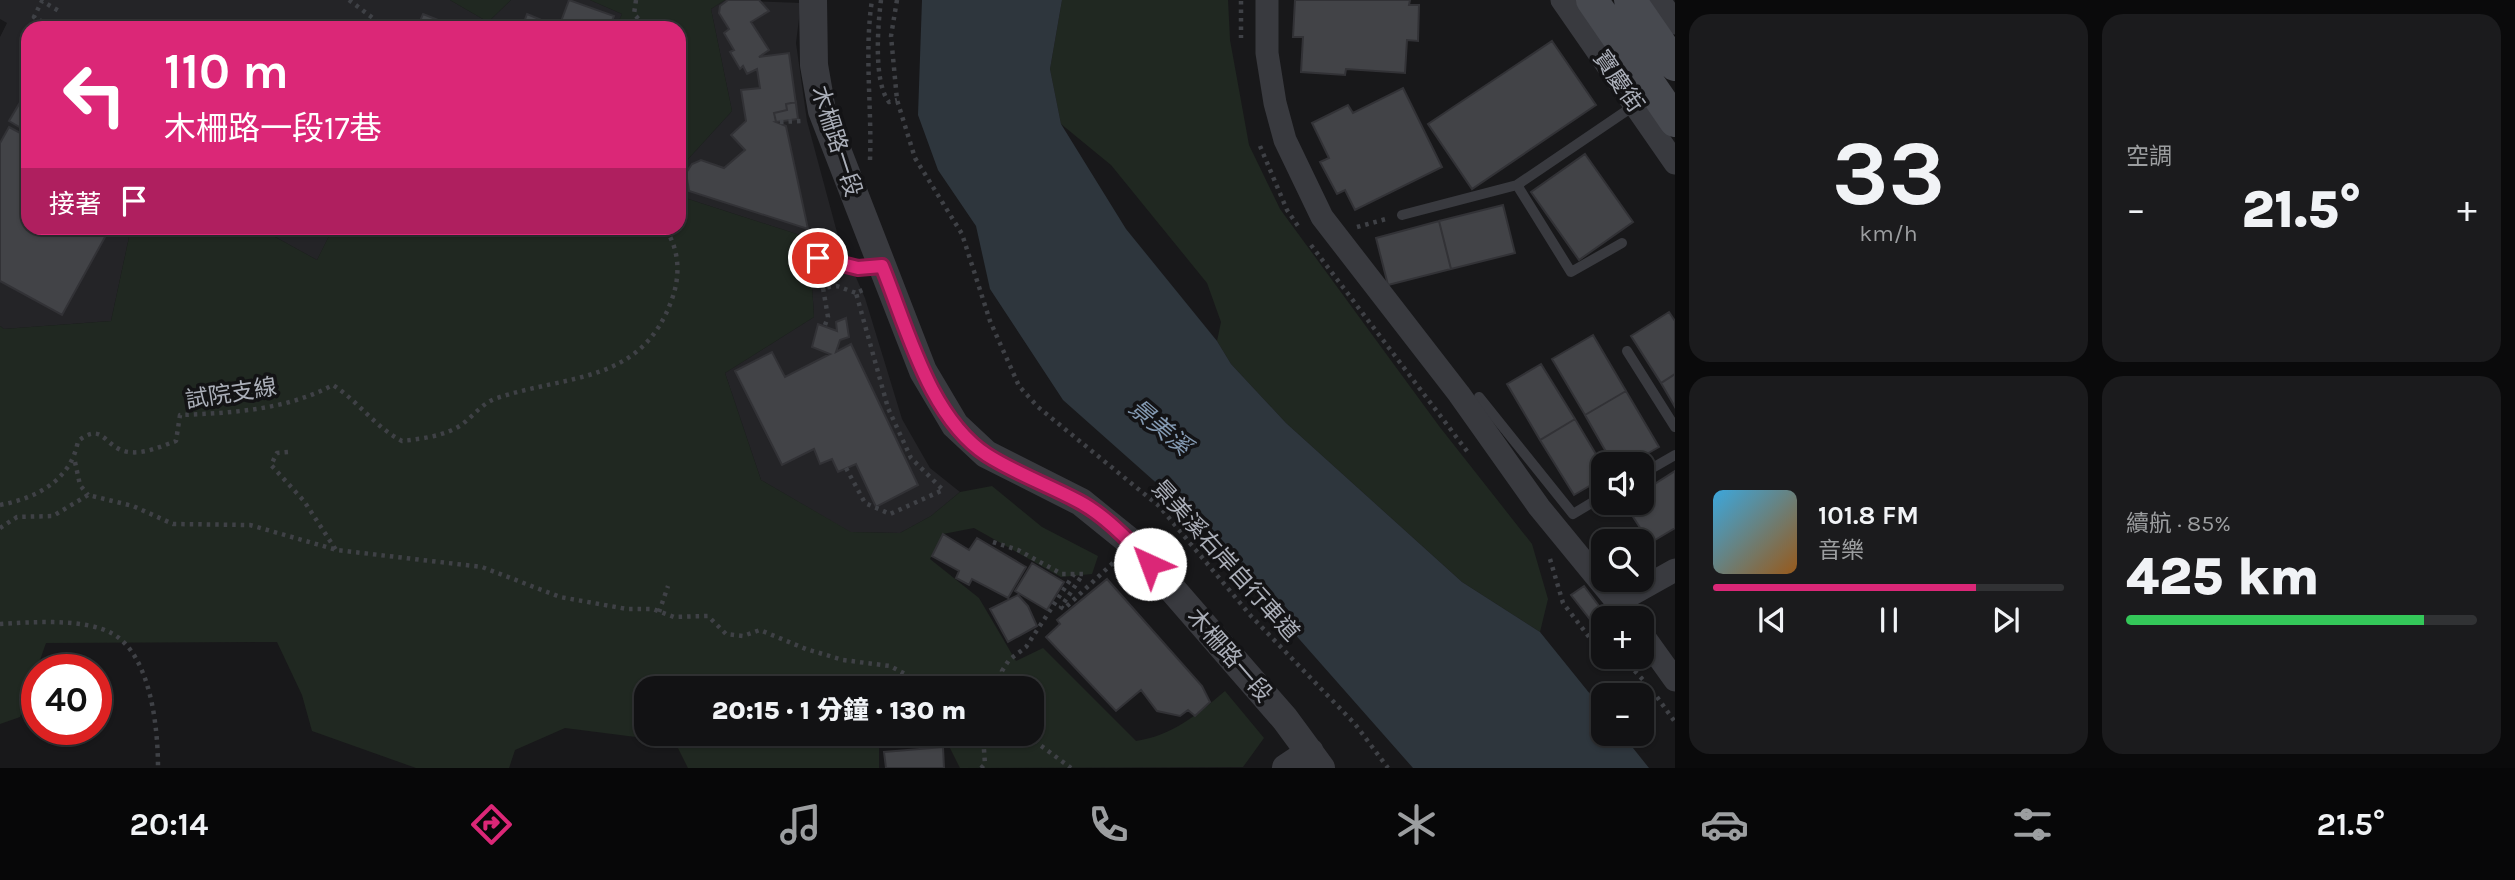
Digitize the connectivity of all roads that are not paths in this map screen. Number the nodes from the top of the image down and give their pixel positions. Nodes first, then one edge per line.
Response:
1 (813, 0) edge
2 (1267, 0) edge
3 (1562, 0) edge
4 (1592, 0) edge
5 (1630, 0) edge
6 (1659, 0) edge
7 (1675, 23) edge
8 (1675, 65) edge
9 (1635, 105) junction
10 (1675, 121) edge
11 (1675, 163) edge
12 (1517, 185) junction
13 (1402, 215) road end
14 (1622, 243) dead end
15 (818, 258) dead end
16 (882, 266) junction
17 (1627, 351) dead end
18 (1479, 397) dead end
19 (1675, 427) edge
20 (1675, 455) edge
21 (1654, 467) edge
22 (1591, 503) edge
23 (1675, 570) edge
24 (1621, 606) edge
25 (1629, 606) edge
26 (1654, 651) edge
27 (1675, 680) edge
28 (1315, 760) edge
29 (1286, 768) edge

1 - 16 street, 木柵路一段
2 - 24 street
3 - 9 street, 寶慶街
4 - 10 main road
5 - 8 main road
6 - 7 street
9 - 11 street, 寶慶街
9 - 12 lane
12 - 13 lane
12 - 14 lane
15 - 16 lane
16 - 28 street, 木柵路一段
17 - 19 lane
18 - 22 lane
20 - 21 lane
23 - 25 street
26 - 27 street
28 - 29 street

